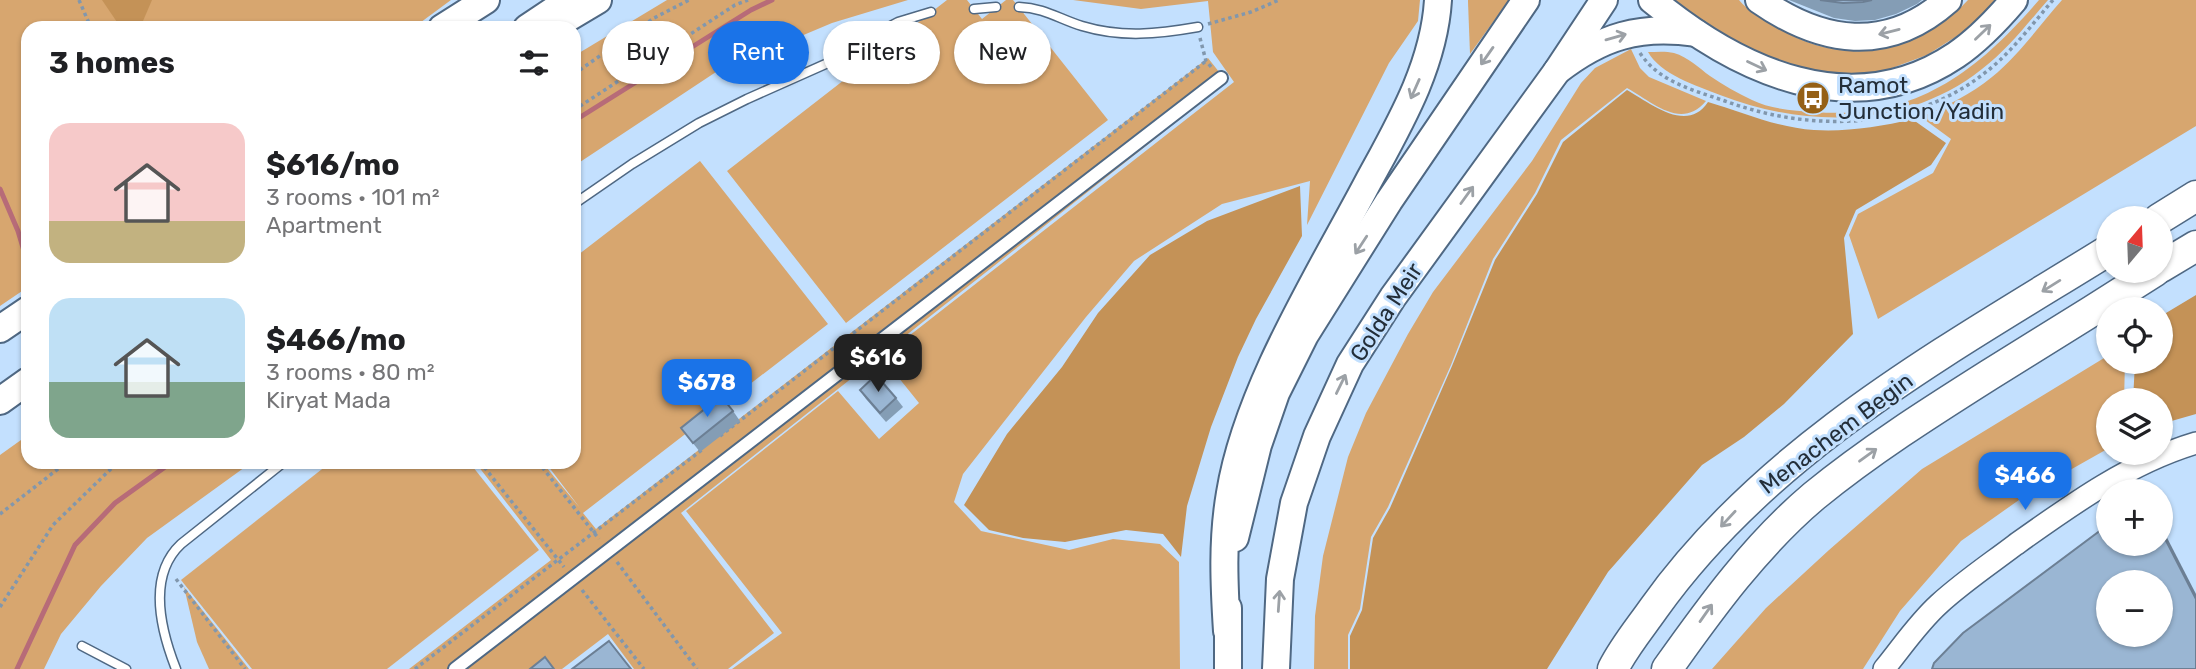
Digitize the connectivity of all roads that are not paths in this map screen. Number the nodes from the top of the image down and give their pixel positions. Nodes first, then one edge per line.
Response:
1 (486, 0) edge
2 (569, 0) edge
3 (598, 0) edge
4 (1438, 0) edge
5 (1526, 0) edge
6 (1604, 0) edge
7 (1652, 0) edge
8 (1759, 0) edge
9 (1948, 0) edge
10 (2014, 0) edge
11 (996, 7) dead end
12 (1019, 8) dead end
13 (974, 9) dead end
14 (931, 12) dead end
15 (453, 21) edge
16 (538, 21) edge
17 (563, 21) edge
18 (1198, 27) road end
19 (1698, 33) junction
20 (1557, 71) junction
21 (1221, 78) road end
22 (2196, 196) edge
23 (581, 199) edge
24 (2174, 210) edge
25 (2196, 247) edge
26 (2096, 258) edge
27 (2174, 260) edge
28 (2134, 284) edge
29 (21, 315) edge
30 (0, 329) edge
31 (21, 386) edge
32 (0, 401) edge
33 (2195, 447) edge
34 (275, 469) edge
35 (1227, 631) junction
36 (82, 646) dead end
37 (1901, 648) junction
38 (126, 669) edge
39 (176, 669) edge
40 (456, 669) edge
41 (1228, 669) edge
42 (1276, 669) edge
43 (1613, 669) edge
44 (1667, 669) edge
45 (1884, 669) edge
46 (1890, 669) edge

1 - 15 main road
2 - 16 main road
3 - 17 main road
4 -> 35 main road
5 -> 35 main road
6 - 20 main road, Golda Meir
7 - 19 main road
9 -> 8 main road
19 -> 10 main road
11 - 13 lane
12 - 18 lane
14 - 23 lane
20 -> 19 main road
42 -> 20 main road, Golda Meir
21 - 40 street
22 - 24 highway
25 - 27 highway
26 -> 43 highway, Menachem Begin
44 -> 28 highway, Menachem Begin
29 - 30 main road
31 - 32 main road
33 - 37 street
34 - 39 lane
35 - 41 main road
36 - 38 lane
37 - 45 street
37 - 46 street

